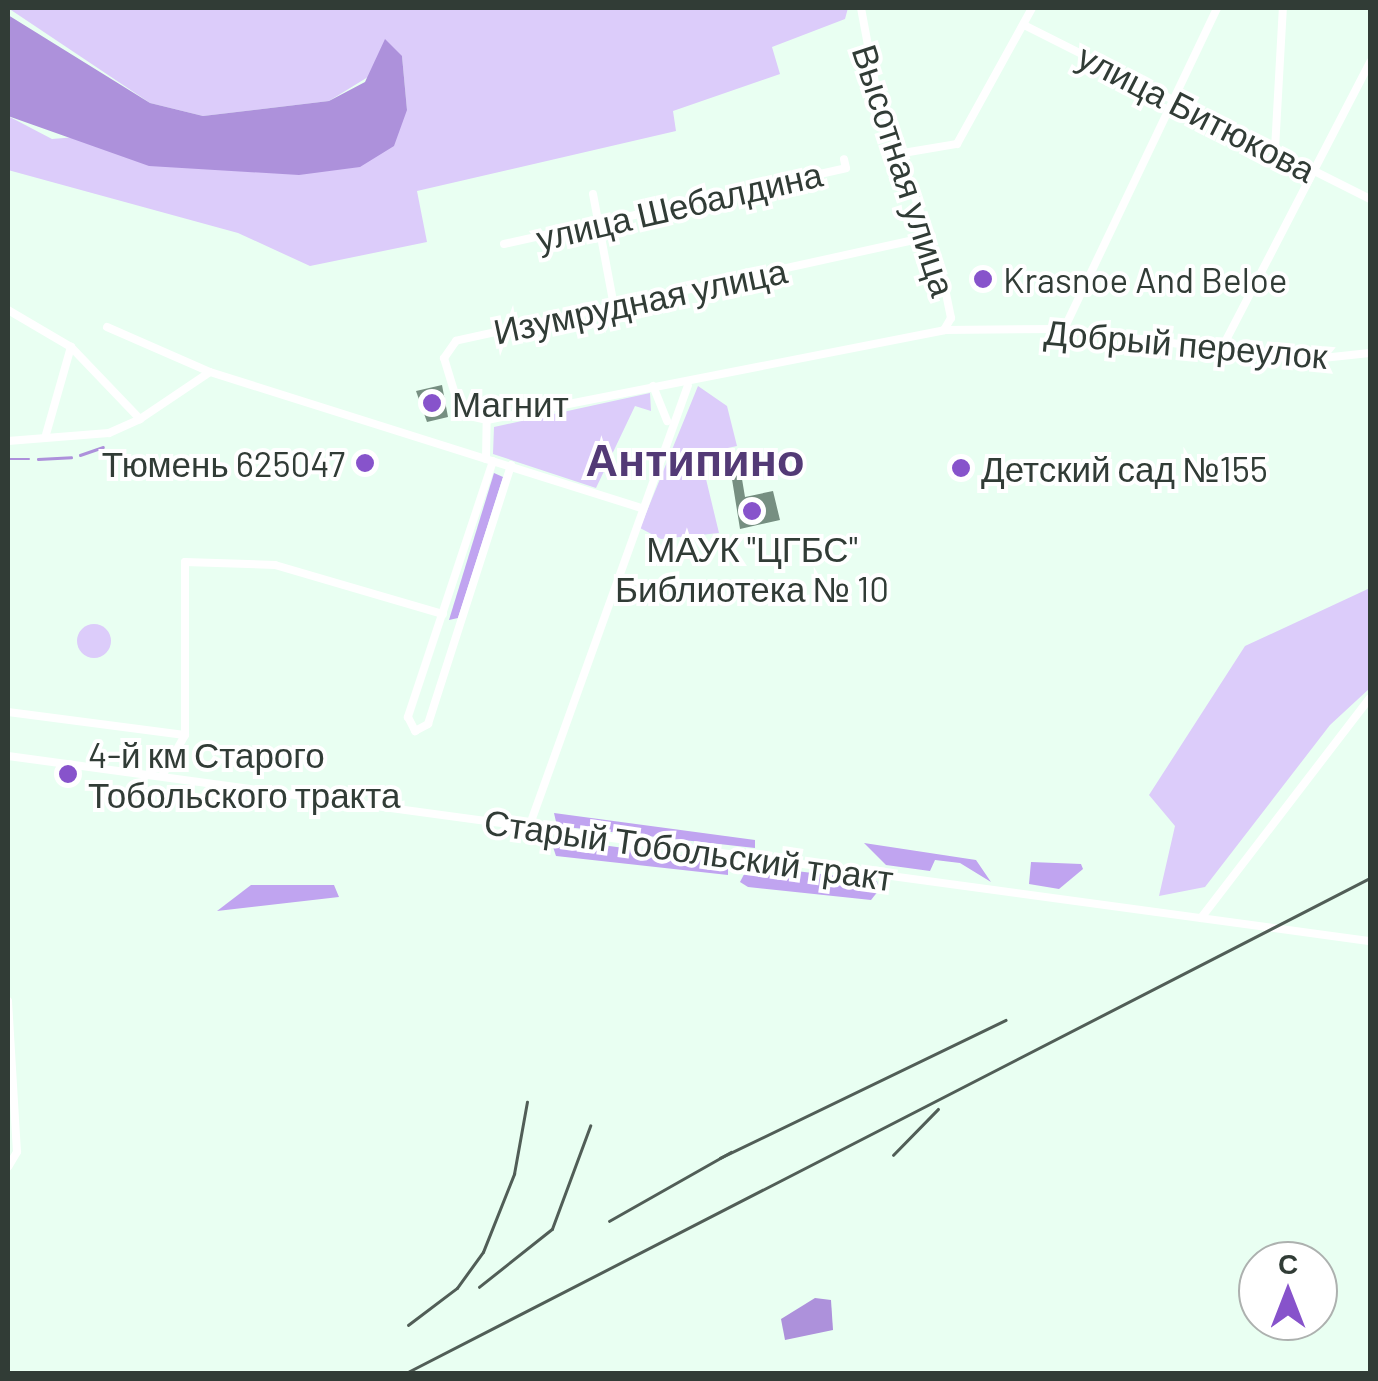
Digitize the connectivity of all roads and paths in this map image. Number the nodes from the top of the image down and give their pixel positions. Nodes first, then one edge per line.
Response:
1 (862, 8) edge
2 (1032, 8) edge
3 (1217, 8) edge
4 (1283, 8) edge
5 (1024, 25) junction
6 (1370, 62) edge
7 (1172, 99) junction
8 (1274, 150) junction
9 (903, 153) junction
10 (844, 160) dead end
11 (1314, 170) junction
12 (593, 194) dead end
13 (1370, 199) edge
14 (600, 223) junction
15 (932, 236) junction
16 (504, 244) dead end
17 (614, 306) junction
18 (8, 310) edge
19 (108, 328) dead end
20 (1064, 329) junction
21 (944, 330) junction
22 (1224, 344) junction
23 (71, 348) junction
24 (1370, 353) edge
25 (210, 372) junction
26 (650, 385) junction
27 (688, 385) junction
28 (140, 419) junction
29 (487, 420) junction
30 (667, 426) junction
31 (45, 438) junction
32 (8, 441) edge
33 (489, 460) junction
34 (511, 466) junction
35 (639, 507) junction
36 (443, 614) junction
37 (1370, 698) edge
38 (8, 712) edge
39 (185, 735) junction
40 (8, 756) edge
41 (162, 776) junction
42 (529, 827) junction
43 (1201, 918) junction
44 (1370, 941) edge
45 (8, 1001) edge
46 (8, 1167) edge

1 - 9 street, Высотная улица
2 - 5 street
3 - 7 street
4 - 8 street
5 - 7 street, улица Битюкова
5 - 9 street
6 - 11 street
7 - 8 street, улица Битюкова
7 - 20 street
8 - 11 street, улица Битюкова
9 - 15 street, Высотная улица
10 - 14 street, улица Шебалдина
11 - 13 street, улица Битюкова
11 - 22 street
12 - 14 street
14 - 16 street, улица Шебалдина
14 - 17 street
15 - 17 street, Изумрудная улица
15 - 21 street, Высотная улица
17 - 29 street, Изумрудная улица
18 - 23 street
19 - 25 street
20 - 21 street, Добрый переулок
20 - 22 street, Добрый переулок
21 - 27 street, Добрый переулок
22 - 24 street, Добрый переулок
23 - 28 street
23 - 31 street
25 - 28 street
25 - 33 street
26 - 27 street, Добрый переулок
26 - 29 street, Добрый переулок
26 - 30 street
27 - 30 street
28 - 31 street
29 - 33 street
30 - 35 street
31 - 32 street
33 - 34 street
33 - 36 street
34 - 35 street
34 - 36 street
35 - 42 street
36 - 39 street
37 - 43 street
38 - 39 street
39 - 41 street
40 - 41 street, Старый Тобольский тракт
41 - 42 street, Старый Тобольский тракт
42 - 43 street, Старый Тобольский тракт
43 - 44 street, Старый Тобольский тракт
45 - 46 street

